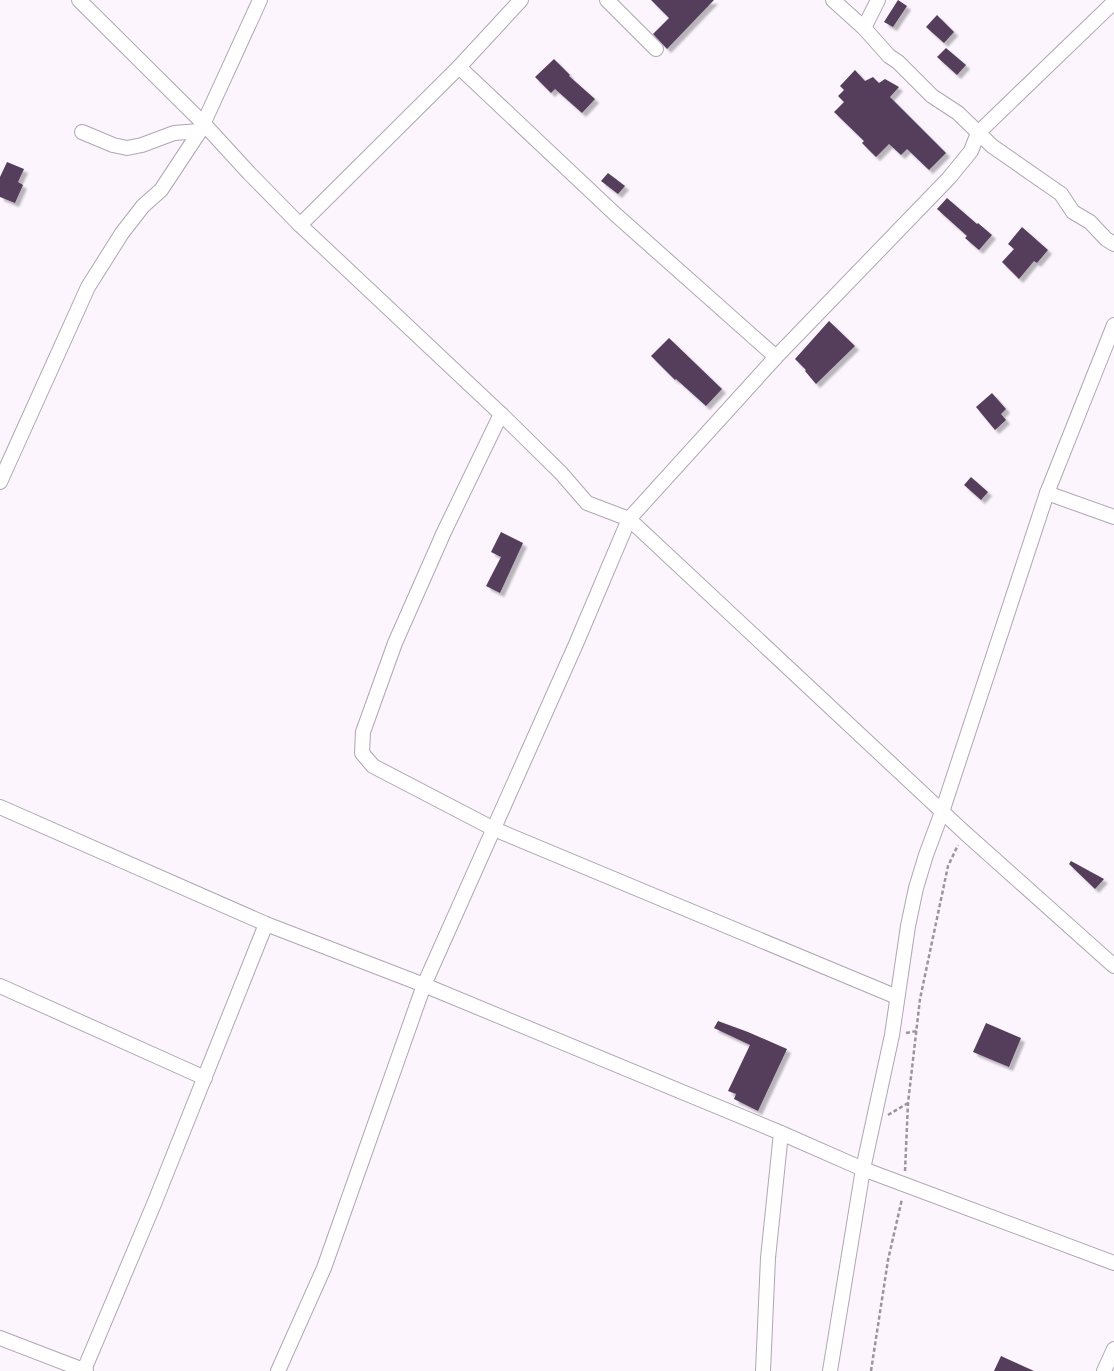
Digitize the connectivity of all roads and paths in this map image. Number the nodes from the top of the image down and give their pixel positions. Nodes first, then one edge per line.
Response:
1 (79, 0) edge
2 (260, 0) edge
3 (521, 0) edge
4 (607, 0) edge
5 (833, 0) edge
6 (878, 0) edge
7 (1114, 2) edge
8 (864, 28) junction
9 (656, 49) dead end
10 (459, 67) junction
11 (202, 127) junction
12 (82, 132) dead end
13 (978, 133) junction
14 (300, 225) junction
15 (1114, 244) edge
16 (1114, 325) edge
17 (776, 358) junction
18 (501, 414) junction
19 (0, 482) edge
20 (1047, 493) junction
21 (1114, 517) edge
22 (629, 519) junction
23 (0, 807) edge
24 (942, 812) junction
25 (494, 829) junction
26 (964, 832) junction
27 (266, 924) junction
28 (1114, 966) edge
29 (0, 986) edge
30 (424, 986) junction
31 (898, 997) junction
32 (204, 1078) junction
33 (908, 1103) junction
34 (874, 1123) junction
35 (781, 1132) junction
36 (863, 1169) junction
37 (905, 1185) junction
38 (1114, 1263) edge
39 (0, 1338) edge
40 (1114, 1348) edge
41 (85, 1371) edge
42 (278, 1371) edge
43 (764, 1371) edge
44 (830, 1371) edge
45 (871, 1371) edge
46 (1104, 1371) edge

1 - 11 street
2 - 11 street
3 - 10 street
4 - 9 street
5 - 8 street
6 - 8 street
7 - 13 street
8 - 13 street
10 - 14 street
10 - 17 street
11 - 12 street
11 - 14 street
11 - 19 street
13 - 15 street
13 - 17 street
14 - 18 street
16 - 20 street
17 - 22 street
18 - 22 street
18 - 25 street
20 - 21 street
20 - 24 street
22 - 24 street
22 - 25 street
23 - 27 street
24 - 26 street
24 - 31 street
25 - 30 street
25 - 31 street
26 - 28 street
26 - 33 path
27 - 30 street
27 - 32 street
29 - 32 street
30 - 35 street
30 - 42 street
31 - 34 street
32 - 41 street
33 - 34 path
33 - 37 path
34 - 36 street
35 - 36 street
35 - 43 street
36 - 37 street
36 - 44 street
37 - 38 street
37 - 45 path
39 - 41 street
40 - 46 street

